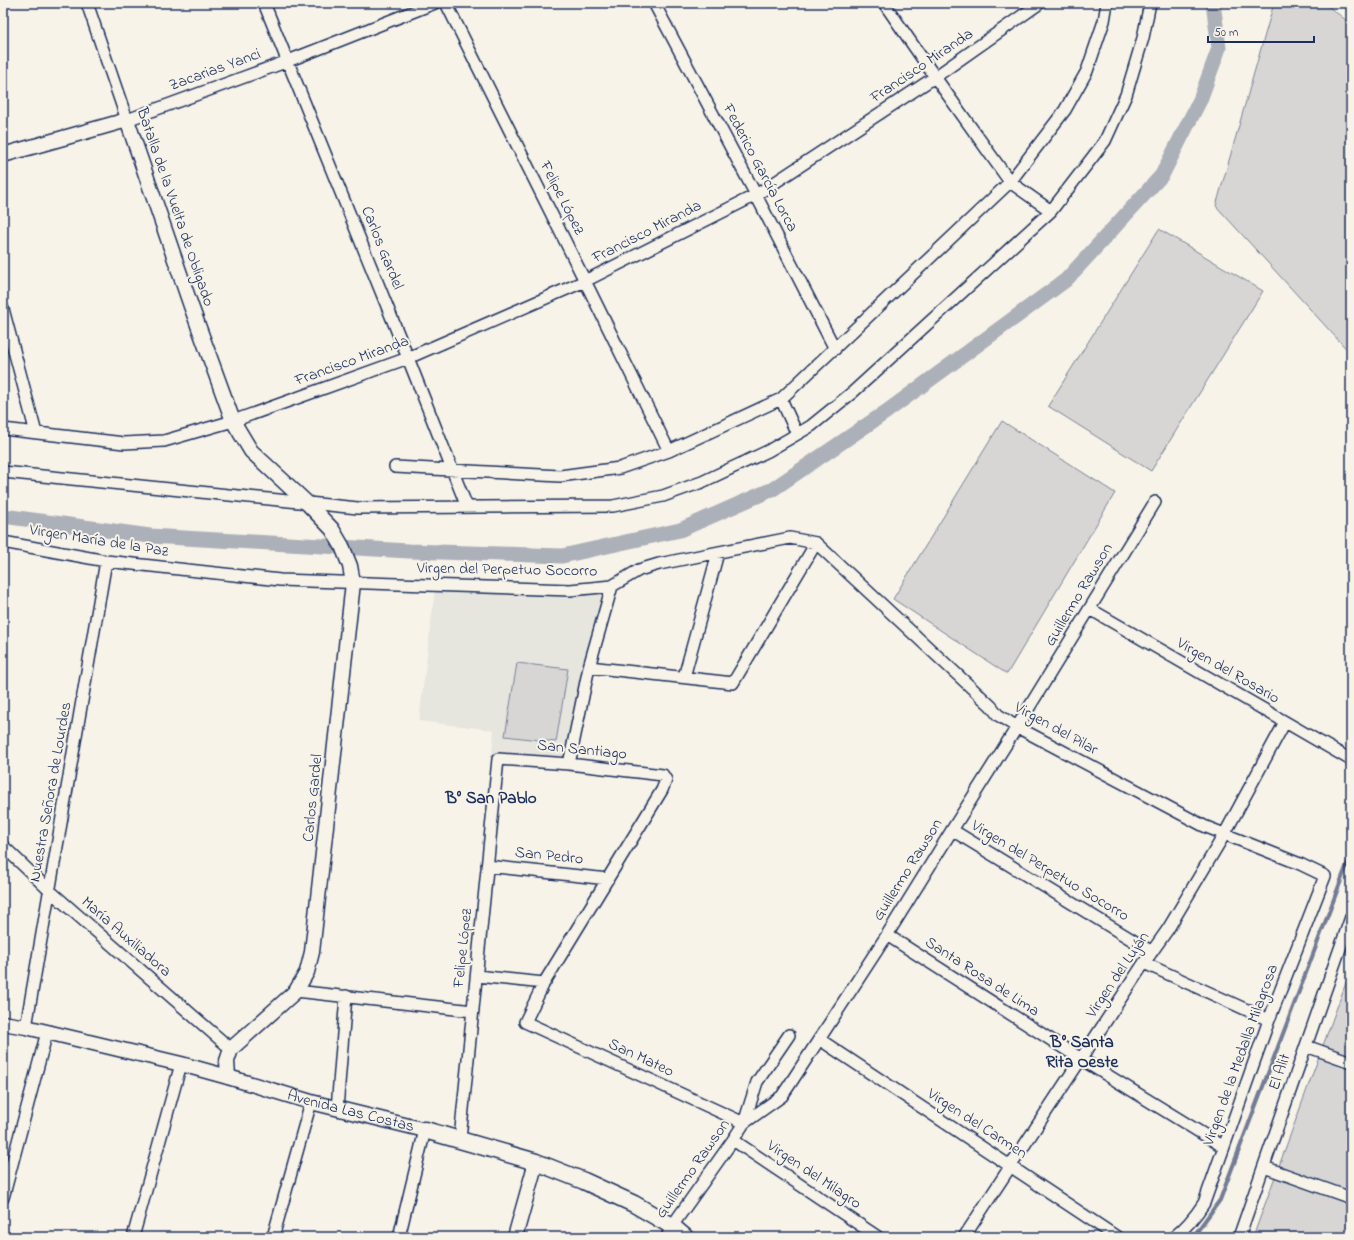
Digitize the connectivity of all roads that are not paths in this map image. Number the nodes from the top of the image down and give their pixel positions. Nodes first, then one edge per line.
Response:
1 (87, 3) edge
2 (264, 3) edge
3 (435, 3) edge
4 (446, 3) edge
5 (654, 3) edge
6 (884, 3) edge
7 (1040, 3) edge
8 (1107, 3) edge
9 (1150, 3) edge
10 (288, 61) junction
11 (935, 77) junction
12 (127, 120) junction
13 (3, 155) edge
14 (1010, 182) junction
15 (756, 195) junction
16 (1052, 211) junction
17 (585, 281) junction
18 (3, 310) edge
19 (836, 349) junction
20 (408, 358) junction
21 (781, 399) junction
22 (232, 421) junction
23 (3, 429) edge
24 (36, 433) junction
25 (797, 434) junction
26 (669, 451) junction
27 (395, 466) dead end
28 (452, 471) junction
29 (3, 472) edge
30 (1155, 502) dead end
31 (308, 504) junction
32 (467, 507) junction
33 (3, 542) edge
34 (816, 544) junction
35 (718, 553) junction
36 (106, 561) junction
37 (189, 571) joint
38 (354, 583) junction
39 (612, 586) junction
40 (1090, 609) junction
41 (589, 667) junction
42 (684, 677) junction
43 (1285, 722) junction
44 (1017, 728) junction
45 (498, 759) joint
46 (1351, 760) edge
47 (568, 764) junction
48 (952, 830) junction
49 (1224, 835) junction
50 (3, 846) edge
51 (487, 866) junction
52 (1325, 876) joint
53 (608, 879) junction
54 (50, 891) junction
55 (1351, 917) edge
56 (887, 935) junction
57 (1152, 952) junction
58 (1144, 963) junction
59 (477, 976) junction
60 (544, 983) junction
61 (296, 991) junction
62 (346, 996) junction
63 (473, 1010) junction
64 (1270, 1020) junction
65 (3, 1023) edge
66 (26, 1027) junction
67 (48, 1032) junction
68 (789, 1035) dead end
69 (819, 1039) junction
70 (1306, 1046) junction
71 (231, 1049) junction
72 (1081, 1059) junction
73 (1351, 1062) edge
74 (181, 1064) junction
75 (228, 1077) junction
76 (311, 1102) junction
77 (337, 1110) junction
78 (744, 1124) junction
79 (425, 1130) junction
80 (460, 1139) junction
81 (733, 1140) junction
82 (1224, 1147) junction
83 (536, 1162) junction
84 (1011, 1166) junction
85 (1264, 1167) junction
86 (3, 1198) edge
87 (1351, 1198) edge
88 (669, 1231) edge
89 (133, 1237) edge
90 (273, 1237) edge
91 (398, 1237) edge
92 (515, 1237) edge
93 (685, 1237) edge
94 (878, 1237) edge
95 (964, 1237) edge
96 (1117, 1237) edge
97 (1174, 1237) edge
98 (1239, 1237) edge

1 - 12 street, Batalla de la Vuelta de Obligado
2 - 10 street, Carlos Gardel
3 - 10 street, Zacarias Yanci
4 - 17 street, Felipe López
5 - 15 street, Federico García Lorca
6 - 11 street
7 - 11 street, Francisco Miranda
8 - 14 street
9 - 16 street
10 - 12 street, Zacarias Yanci
10 - 20 street, Carlos Gardel
11 - 14 street
11 - 15 street, Francisco Miranda
12 - 13 street, Zacarias Yanci
12 - 22 street, Batalla de la Vuelta de Obligado
14 - 16 street
14 - 19 street
15 - 17 street, Francisco Miranda
15 - 19 street, Federico García Lorca
16 - 25 street
17 - 20 street, Francisco Miranda
17 - 26 street, Felipe López
18 - 24 street
19 - 21 street
20 - 22 street, Francisco Miranda
20 - 28 street, Carlos Gardel
21 - 25 street
21 - 26 street
22 - 24 street, Francisco Miranda
22 - 31 street, Batalla de la Vuelta de Obligado
23 - 24 street, Francisco Miranda
25 - 32 street
26 - 28 street
27 - 28 street
28 - 32 street, Carlos Gardel
29 - 31 street
30 - 40 street, Guillermo Rawson
31 - 32 street
31 - 38 street, Carlos Gardel
33 - 36 street, Virgen María de la Paz
34 - 35 street, Virgen del Perpetuo Socorro
34 - 42 street
34 - 44 street, Virgen del Pilar
35 - 39 street, Virgen del Perpetuo Socorro
35 - 42 street
36 - 37 street, Virgen María de la Paz
36 - 54 street, Nuestra Señora de Lourdes
37 - 38 street, Virgen del Perpetuo Socorro
38 - 39 street, Virgen del Perpetuo Socorro
38 - 61 street, Carlos Gardel
39 - 41 street
40 - 43 street, Virgen del Rosario
40 - 44 street, Guillermo Rawson
41 - 42 street
41 - 47 street
43 - 46 street, Virgen del Rosario
43 - 49 street, Virgen del Luján
44 - 48 street, Guillermo Rawson
44 - 49 street, Virgen del Pilar
45 - 47 street, San Santiago
45 - 51 street, Felipe López
47 - 53 street, San Santiago
48 - 56 street, Guillermo Rawson
48 - 57 street, Virgen del Perpetuo Socorro
49 - 52 street, Virgen del Pilar
49 - 57 street, Virgen del Luján
50 - 54 street, María Auxiliadora
51 - 53 street, San Pedro
51 - 59 street, Felipe López
52 - 64 street, Virgen de la Medalla Milagrosa
53 - 60 street
54 - 66 street, Nuestra Señora de Lourdes
54 - 71 street, María Auxiliadora
55 - 70 street, El Alit
56 - 69 street, Guillermo Rawson
56 - 72 street, Santa Rosa de Lima
57 - 58 street, Virgen del Luján
58 - 64 street
58 - 72 street, Virgen del Luján
59 - 60 street
59 - 63 street, Felipe López
60 - 78 street, San Mateo
61 - 62 street
61 - 71 street, Carlos Gardel
62 - 63 street
62 - 77 street
63 - 80 street, Felipe López
64 - 82 street, Virgen de la Medalla Milagrosa
65 - 66 street, Avenida Las Costas
66 - 67 street, Avenida Las Costas
67 - 74 street, Avenida Las Costas
67 - 86 street
68 - 78 street
69 - 78 street, Guillermo Rawson
69 - 84 street, Virgen del Carmen
70 - 73 street
70 - 85 street, El Alit
71 - 75 street
72 - 82 street, Santa Rosa de Lima
72 - 84 street, Virgen del Luján
74 - 75 street, Avenida Las Costas
74 - 89 street
75 - 76 street, Avenida Las Costas
76 - 77 street, Avenida Las Costas
76 - 90 street
77 - 79 street, Avenida Las Costas
78 - 81 street, Guillermo Rawson
79 - 80 main road, Avenida Las Costas
79 - 91 street
80 - 83 main road, Avenida Las Costas
81 - 88 street, Guillermo Rawson
81 - 94 street, Virgen del Milagro
82 - 97 street, Virgen de la Medalla Milagrosa
83 - 88 main road, Avenida Las Costas
83 - 92 street
84 - 95 street, Virgen del Luján
84 - 96 street, Virgen del Carmen
85 - 87 street
85 - 98 street, El Alit
88 - 93 main road, Avenida Las Costas

